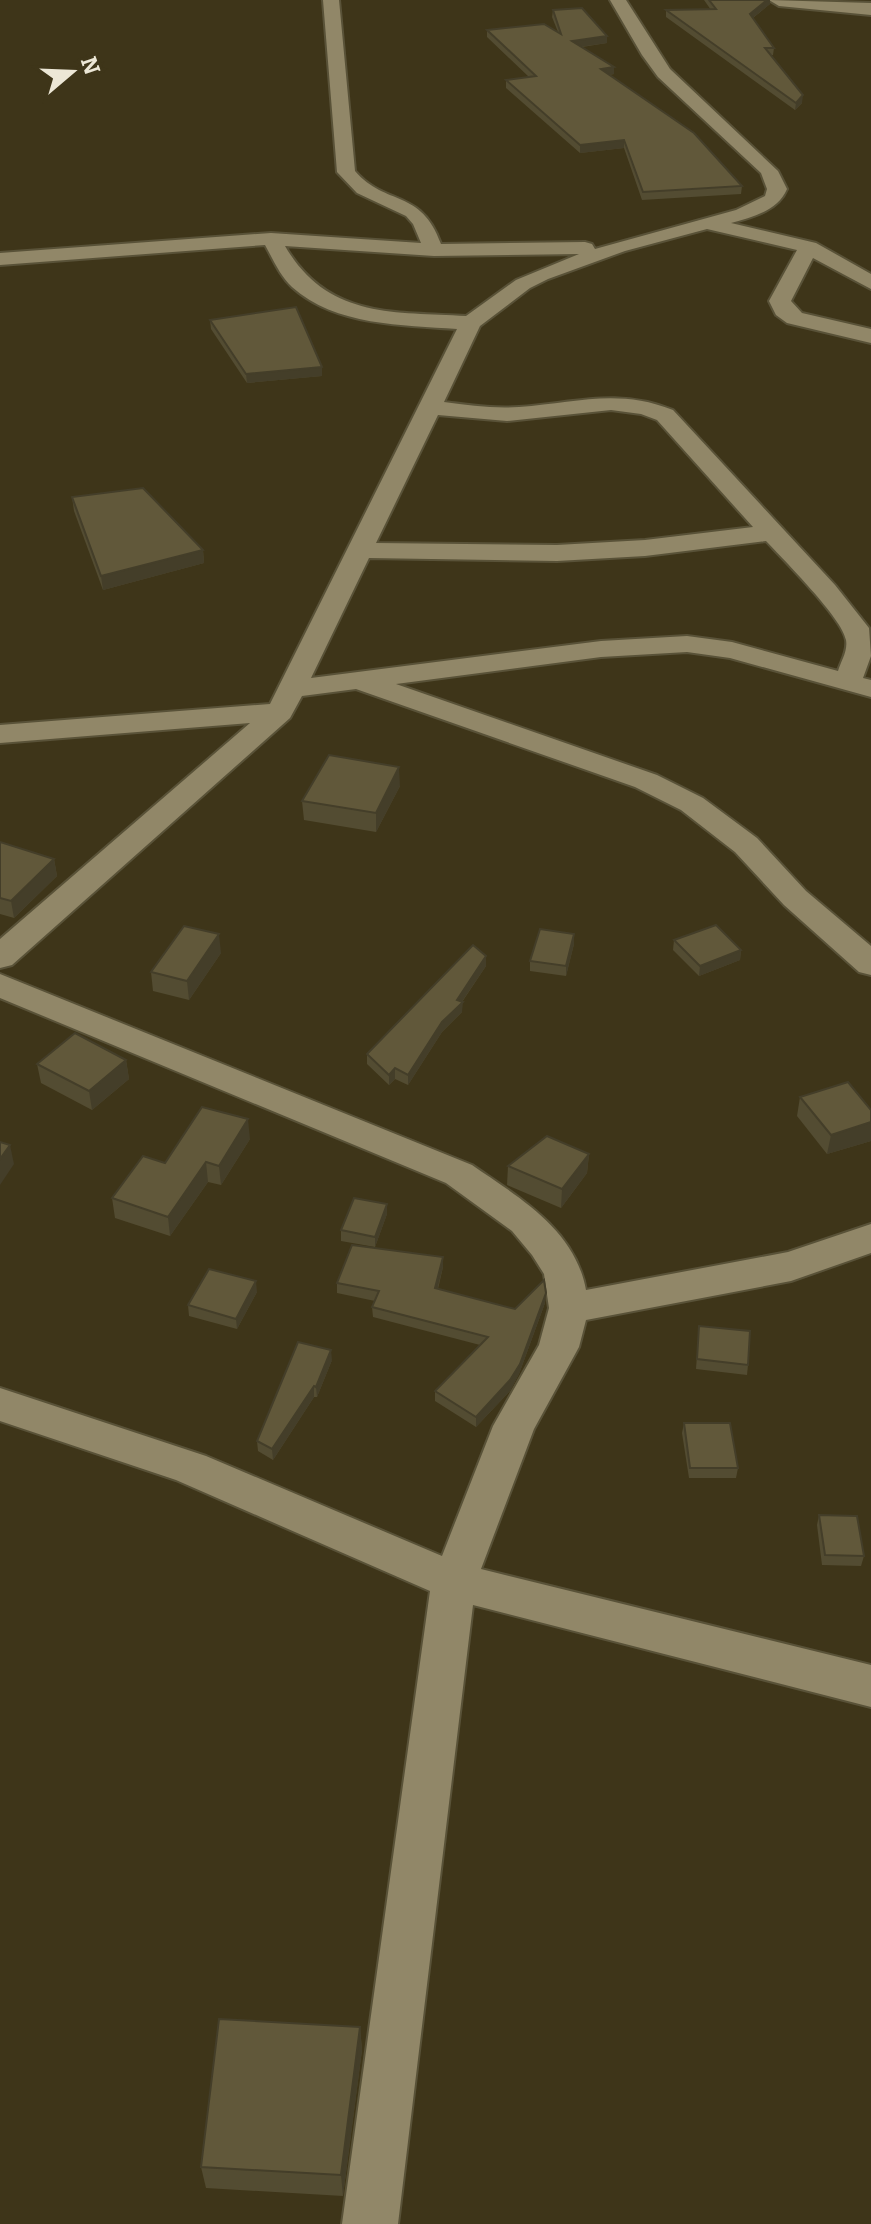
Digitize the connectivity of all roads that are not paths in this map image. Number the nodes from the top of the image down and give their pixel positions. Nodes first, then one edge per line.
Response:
1 (331, 0) edge
2 (618, 0) edge
3 (779, 0) edge
4 (869, 6) edge
5 (708, 224) junction
6 (271, 239) junction
7 (618, 247) junction
8 (809, 247) junction
9 (434, 250) junction
10 (0, 259) edge
11 (867, 286) edge
12 (471, 323) junction
13 (871, 336) edge
14 (431, 407) junction
15 (773, 532) junction
16 (360, 550) junction
17 (357, 680) junction
18 (859, 686) edge
19 (286, 700) junction
20 (0, 734) edge
21 (0, 957) edge
22 (871, 964) edge
23 (0, 985) edge
24 (871, 1238) edge
25 (569, 1308) junction
26 (0, 1404) edge
27 (454, 1581) junction
28 (871, 1686) edge
29 (370, 2224) edge

1 - 9 street
2 - 5 street
3 - 4 street
5 - 7 street
5 - 8 street
6 - 9 street
6 - 10 street
6 - 12 street
7 - 9 street
7 - 12 street
8 - 11 street
8 - 13 street
12 - 14 street
14 - 15 street
14 - 16 street
15 - 16 street
15 - 18 street
16 - 19 street
17 - 18 street
17 - 19 street
17 - 22 street
19 - 20 street
19 - 21 street
23 - 25 street
24 - 25 street
25 - 27 street
26 - 27 street
27 - 28 street
27 - 29 street

